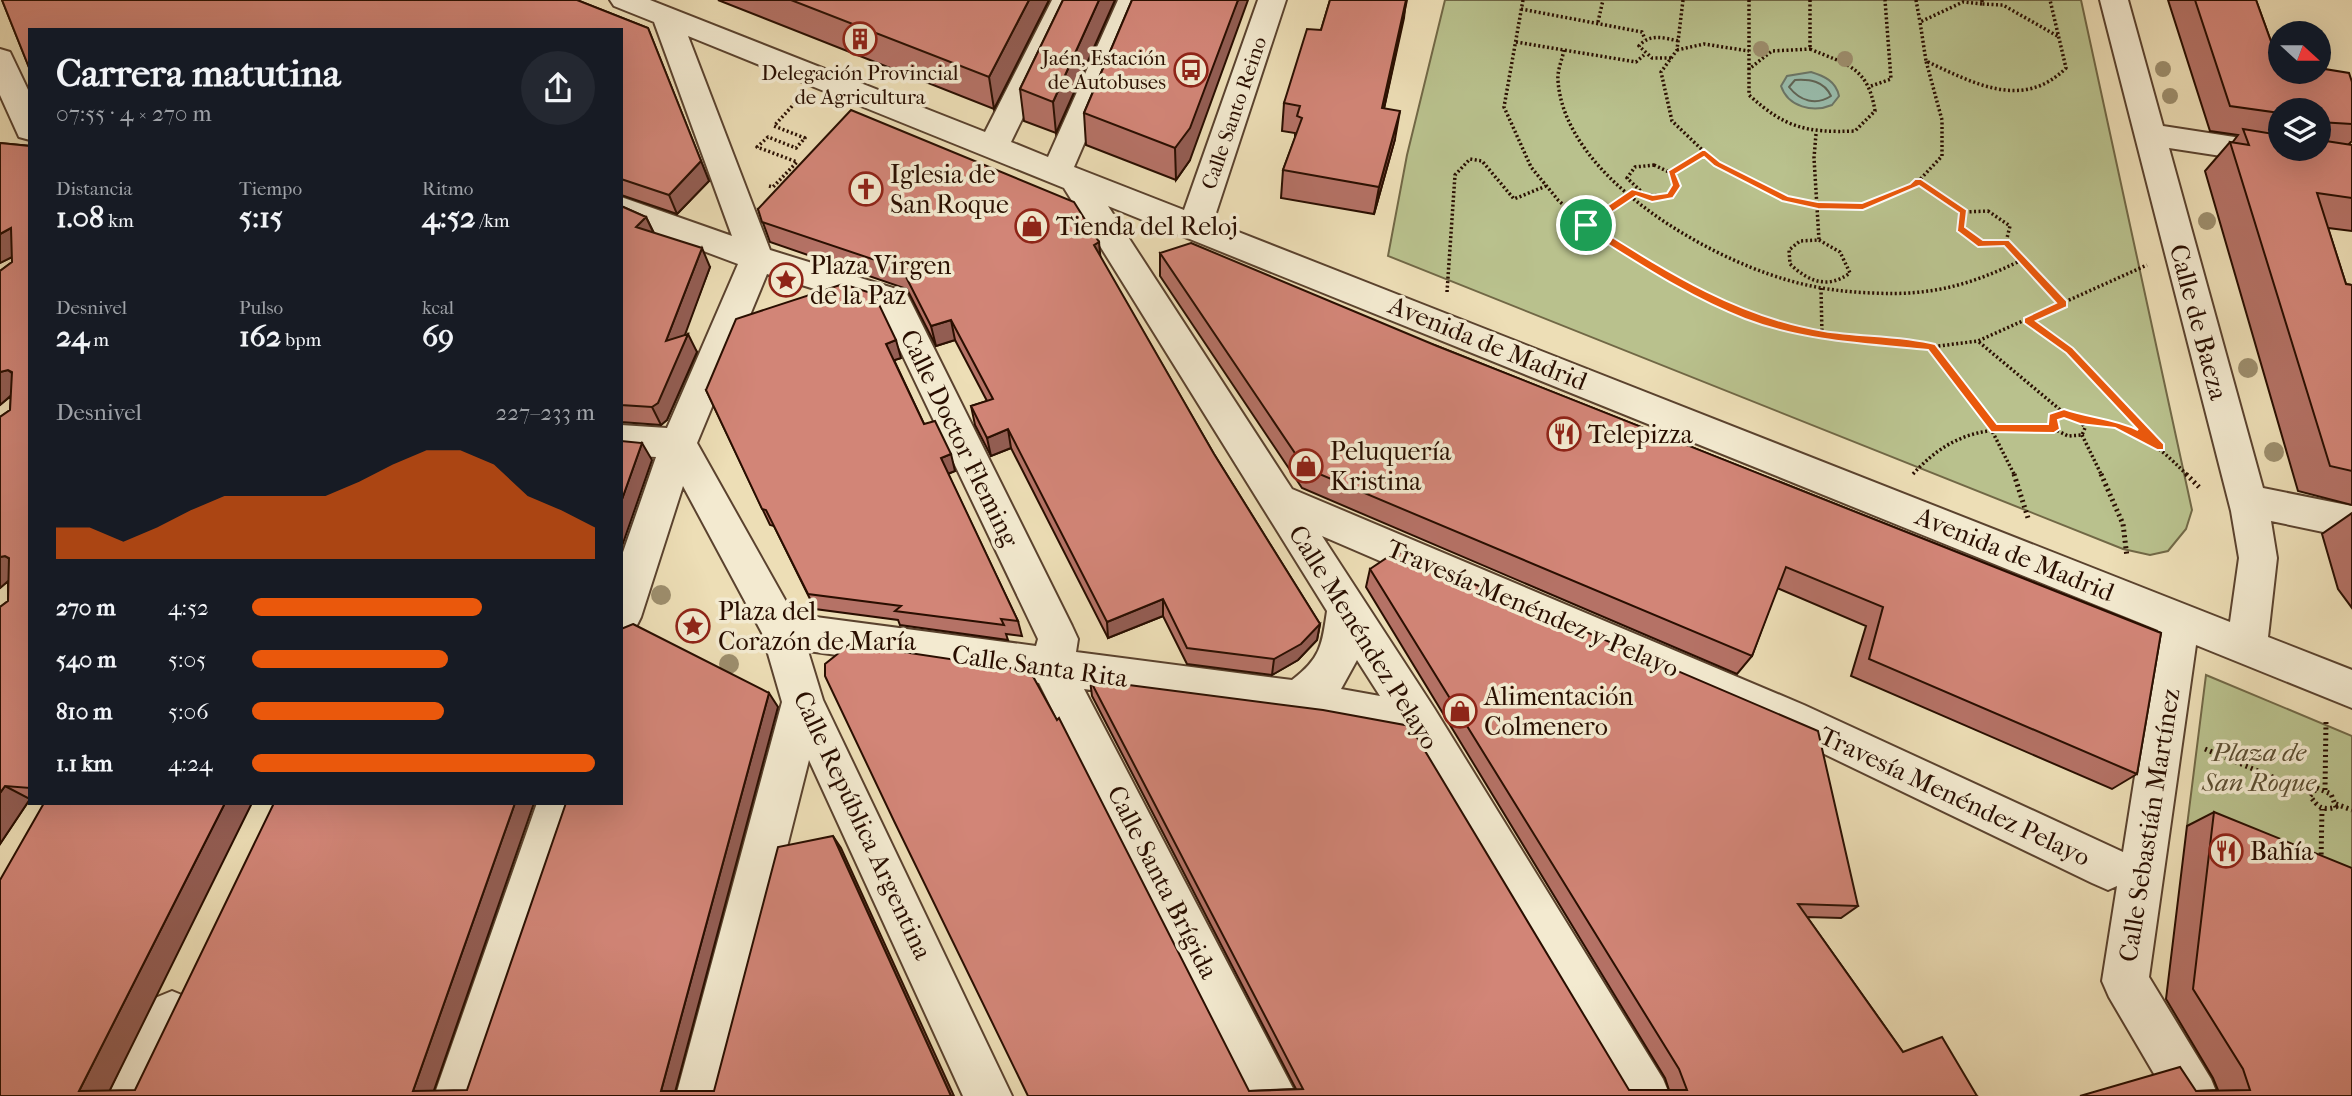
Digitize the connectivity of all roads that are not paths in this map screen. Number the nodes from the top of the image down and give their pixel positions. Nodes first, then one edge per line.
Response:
1 (624, 0) edge
2 (1066, 0) edge
3 (1132, 0) edge
4 (1272, 0) edge
5 (2114, 0) edge
6 (666, 17) junction
7 (0, 59) edge
8 (0, 83) edge
9 (2150, 135) junction
10 (17, 141) edge
11 (992, 148) junction
12 (2352, 165) edge
13 (1066, 177) junction
14 (623, 209) edge
15 (1195, 226) junction
16 (757, 258) junction
17 (623, 440) edge
18 (679, 443) junction
19 (1276, 499) junction
20 (2247, 501) junction
21 (2352, 522) edge
22 (1347, 607) junction
23 (623, 611) edge
24 (2179, 620) junction
25 (781, 630) junction
26 (2248, 647) junction
27 (1052, 668) junction
28 (2352, 688) edge
29 (1299, 699) junction
30 (803, 702) junction
31 (1796, 721) joint
32 (1419, 722) junction
33 (558, 805) edge
34 (2108, 868) dead end
35 (192, 974) edge
36 (132, 1096) edge
37 (458, 1096) edge
38 (700, 1096) edge
39 (988, 1096) edge
40 (1273, 1096) edge
41 (1646, 1096) edge
42 (2194, 1096) edge

1 - 6 street, Avenida de Madrid
2 - 11 street
3 - 13 street
4 - 15 street, Calle Santo Reino
5 - 9 street, Calle de Baeza
6 - 11 street, Avenida de Madrid
6 - 16 street
7 - 10 street
8 - 10 street
9 - 12 street
9 - 20 street, Calle de Baeza
11 - 13 street, Avenida de Madrid
13 - 15 street, Avenida de Madrid
13 - 19 street, Calle Menéndez Pelayo
14 - 16 street, Calle Doctor Fleming
15 - 24 street, Avenida de Madrid
16 - 18 street
16 - 27 street, Calle Doctor Fleming
17 - 18 street
18 - 23 street
18 - 25 street, Calle República Argentina
19 - 22 street, Calle Menéndez Pelayo
19 - 31 street, Travesía Menéndez y Pelayo
20 - 21 street
20 - 26 street, Calle de Baeza
22 - 29 street
22 - 32 street, Calle Menéndez Pelayo
24 - 26 street, Avenida de Madrid
24 - 42 street, Calle Sebastián Martínez
25 - 27 street, Calle Santa Rita
25 - 30 street, Calle República Argentina
26 - 28 street, Avenida de Madrid
27 - 29 street, Calle Santa Rita
27 - 40 street, Calle Santa Brígida
29 - 32 street, Calle Santa Rita
30 - 38 street
30 - 39 street, Calle República Argentina
31 - 34 street, Travesía Menéndez Pelayo
32 - 41 street, Calle Menéndez Pelayo
33 - 37 street
35 - 36 street

